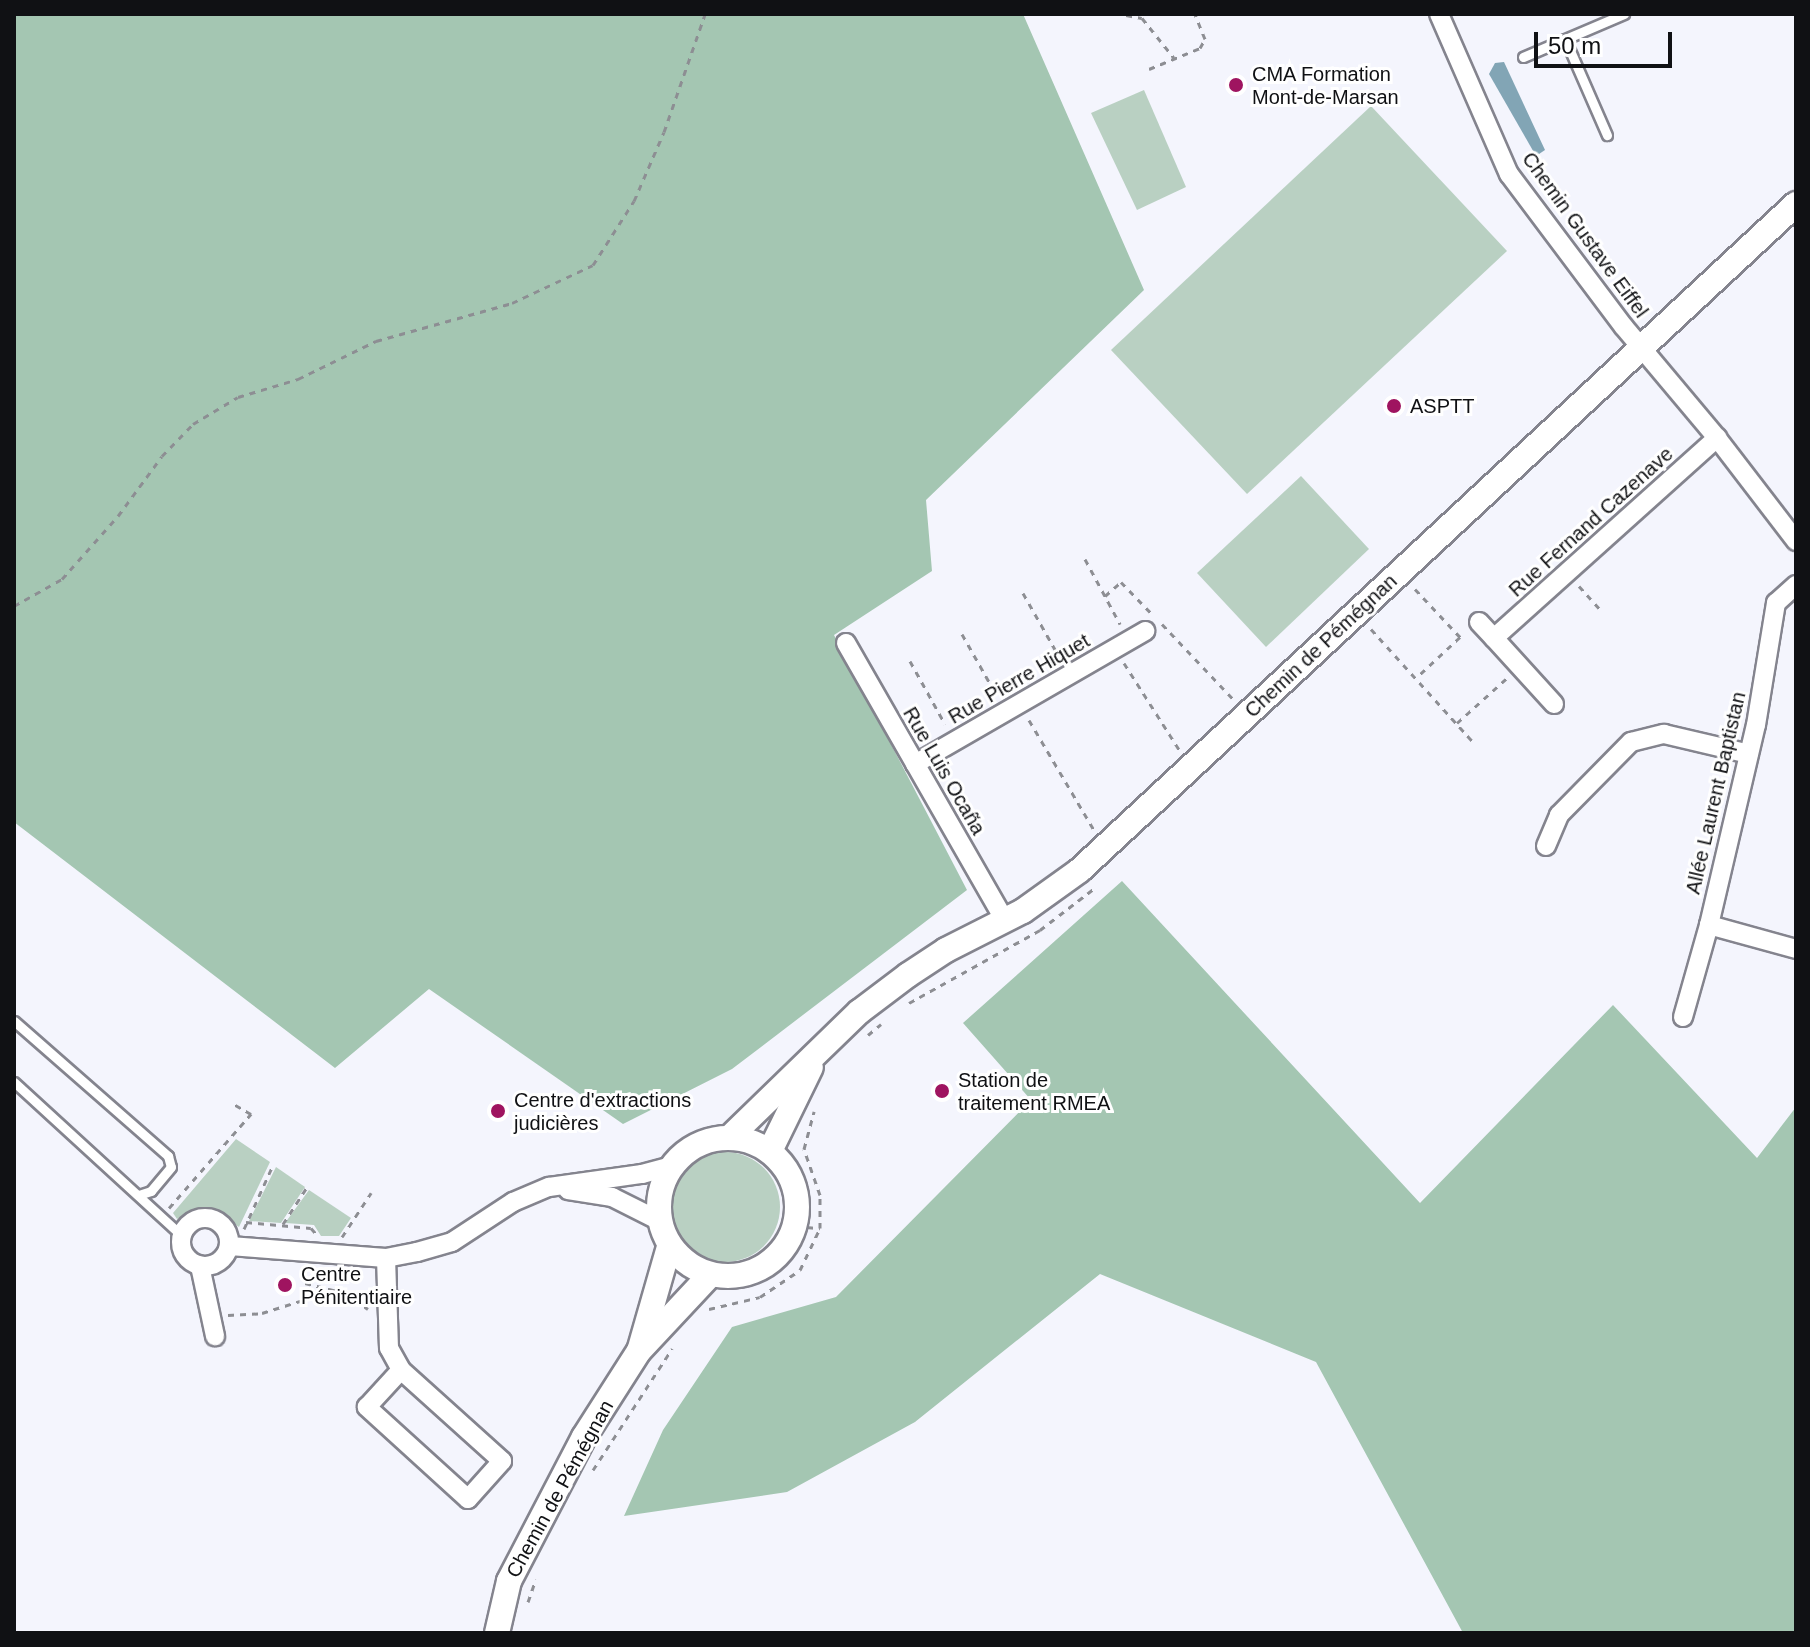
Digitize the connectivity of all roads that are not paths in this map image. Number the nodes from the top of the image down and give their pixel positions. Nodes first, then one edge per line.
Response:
1 (1439, 14) edge
2 (1624, 14) edge
3 (1565, 39) junction
4 (1523, 57) dead end
5 (1607, 135) dead end
6 (1796, 204) edge
7 (1641, 348) junction
8 (1717, 438) junction
9 (1794, 532) edge
10 (1796, 585) edge
11 (1479, 622) dead end
12 (1494, 638) junction
13 (846, 643) dead end
14 (1132, 643) road end
15 (1554, 704) dead end
16 (1749, 754) junction
17 (915, 764) junction
18 (1546, 846) dead end
19 (1005, 921) junction
20 (1709, 925) junction
21 (1796, 949) edge
22 (1683, 1017) dead end
23 (14, 1021) edge
24 (818, 1052) junction
25 (14, 1082) edge
26 (730, 1137) junction
27 (770, 1151) junction
28 (671, 1166) junction
29 (549, 1187) junction
30 (139, 1195) junction
31 (658, 1220) junction
32 (182, 1236) junction
33 (230, 1246) junction
34 (669, 1247) junction
35 (386, 1258) junction
36 (200, 1266) junction
37 (710, 1275) junction
38 (215, 1336) dead end
39 (639, 1351) junction
40 (401, 1370) junction
41 (497, 1633) edge

1 - 7 street, Chemin Gustave Eiffel
2 - 3 lane
3 - 4 lane
3 - 5 lane
6 - 7 street, Chemin de Pémégnan
7 - 8 street, Chemin Gustave Eiffel
7 - 19 street, Chemin de Pémégnan
8 - 9 street, Chemin Gustave Eiffel
8 - 12 street, Rue Fernand Cazenave
10 - 16 street, Allée Laurent Baptistan
11 - 12 street
12 - 15 street
13 - 17 street, Rue Luis Ocaña
14 - 17 street, Rue Pierre Hiquet
16 - 18 street
16 - 20 street, Allée Laurent Baptistan
17 - 19 street, Rue Luis Ocaña
19 - 24 street, Chemin de Pémégnan
20 - 21 street
20 - 22 street, Allée Laurent Baptistan
23 - 30 lane
24 - 26 street, Chemin de Pémégnan
24 - 27 street, Chemin de Pémégnan
25 - 30 lane
26 - 27 street
26 - 28 street
27 - 37 street
28 - 29 street
28 - 31 street
29 - 31 street
29 - 35 street
30 - 32 lane
31 - 34 street
32 - 33 street
32 - 36 street
33 - 35 street
33 - 36 street
34 - 37 street
34 - 39 street, Chemin de Pémégnan
35 - 40 street
36 - 38 street
37 - 39 street, Chemin de Pémégnan
39 - 41 street, Chemin de Pémégnan
40 - 40 street

